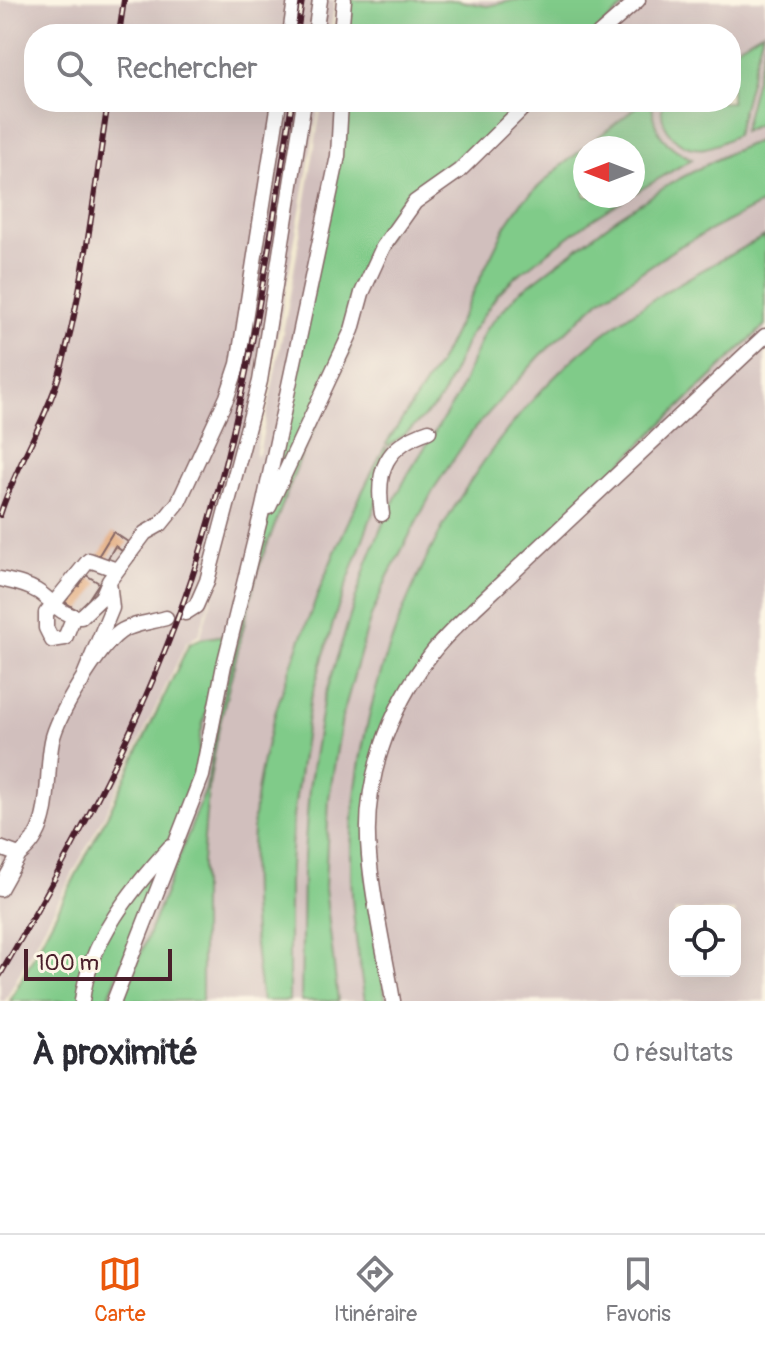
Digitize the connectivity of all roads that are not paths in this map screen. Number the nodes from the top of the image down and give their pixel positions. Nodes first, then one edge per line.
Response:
1 (295, 0) edge
2 (320, 0) edge
3 (344, 0) edge
4 (638, 0) edge
5 (291, 24) edge
6 (316, 24) edge
7 (342, 24) edge
8 (610, 24) edge
9 (277, 112) edge
10 (302, 112) edge
11 (340, 112) edge
12 (519, 112) edge
13 (765, 336) edge
14 (429, 431) dead end
15 (382, 514) dead end
16 (261, 515) junction
17 (113, 575) junction
18 (0, 579) edge
19 (52, 604) junction
20 (185, 613) dead end
21 (74, 616) junction
22 (166, 618) dead end
23 (81, 683) junction
24 (176, 841) junction
25 (0, 848) edge
26 (19, 855) junction
27 (0, 889) edge
28 (82, 1001) edge
29 (114, 1001) edge
30 (393, 1001) edge

1 - 5 lane
2 - 6 lane
3 - 7 lane
4 - 8 lane
9 - 17 lane
10 - 20 lane
11 - 16 lane
12 - 16 lane
13 - 30 lane
14 - 15 lane
16 - 24 lane
17 - 19 lane
17 - 21 lane
17 - 23 lane
18 - 19 lane
19 - 21 lane
19 - 21 lane
22 - 23 lane
23 - 26 lane
24 - 28 lane
24 - 29 lane
25 - 26 lane
26 - 27 lane

